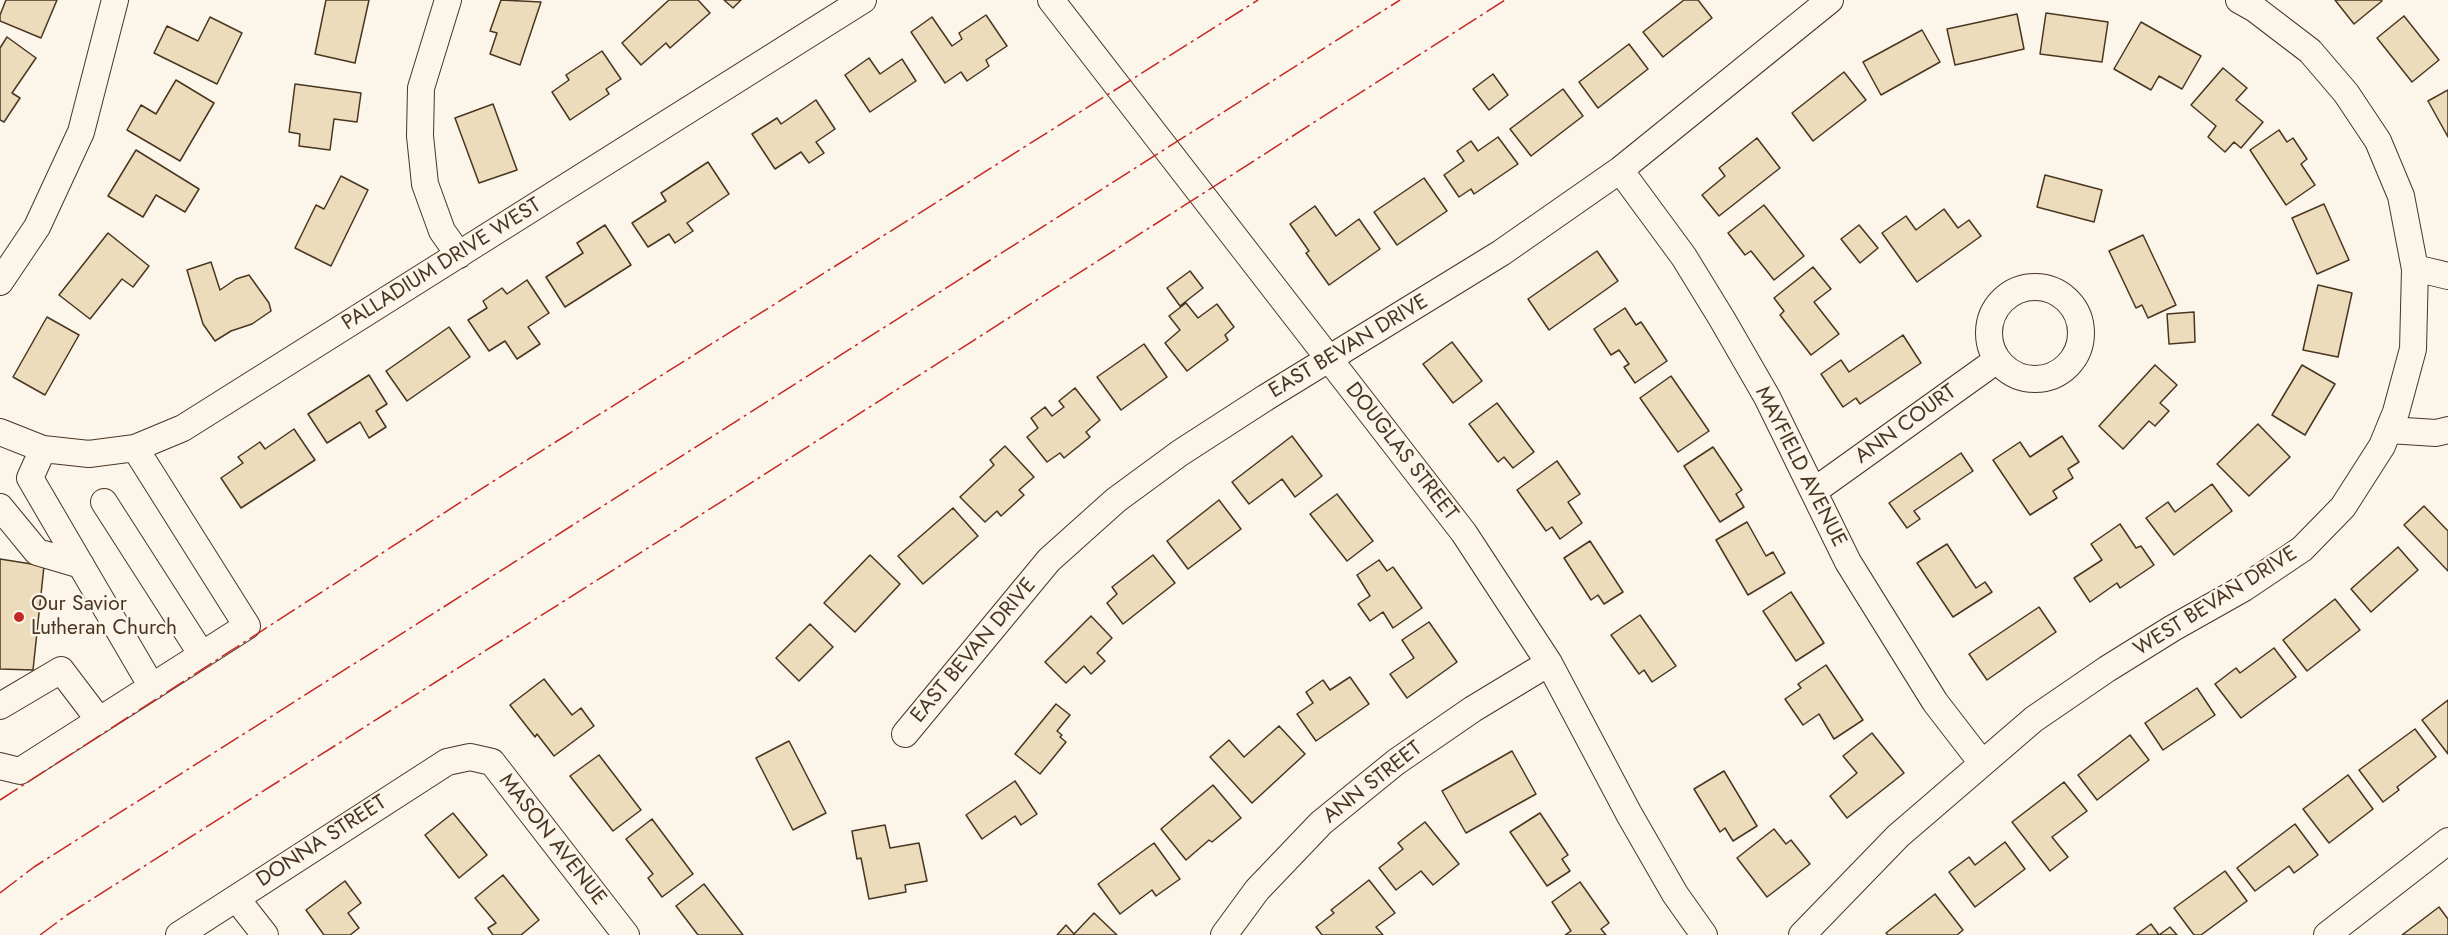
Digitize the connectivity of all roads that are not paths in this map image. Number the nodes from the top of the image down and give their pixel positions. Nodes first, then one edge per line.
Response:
1 (115, 0) edge
2 (448, 0) edge
3 (862, 0) edge
4 (1051, 0) edge
5 (1830, 0) edge
6 (2239, 0) edge
7 (1620, 170) junction
8 (459, 255) junction
9 (2415, 268) junction
10 (2448, 276) edge
11 (0, 282) edge
12 (1328, 358) junction
13 (1997, 360) dead end
14 (2389, 430) junction
15 (2448, 430) edge
16 (0, 432) edge
17 (135, 448) junction
18 (44, 449) junction
19 (1814, 491) junction
20 (104, 502) dead end
21 (0, 507) edge
22 (81, 566) junction
23 (202, 655) junction
24 (1549, 663) junction
25 (152, 687) junction
26 (0, 706) edge
27 (99, 720) junction
28 (905, 734) dead end
29 (470, 757) joint
30 (1982, 763) junction
31 (0, 766) edge
32 (2448, 841) edge
33 (236, 898) junction
34 (178, 935) edge
35 (265, 935) edge
36 (626, 935) edge
37 (1224, 935) edge
38 (1704, 935) edge
39 (1802, 935) edge
40 (2327, 935) edge

1 - 11 street
2 - 8 street
3 - 8 street, PALLADIUM DRIVE WEST
4 - 12 street, DOUGLAS STREET
5 - 7 street, EAST BEVAN DRIVE
6 - 9 street, WEST BEVAN DRIVE
7 - 12 street, EAST BEVAN DRIVE
7 - 19 street, MAYFIELD AVENUE
8 - 17 street, PALLADIUM DRIVE WEST
9 - 10 street
9 - 14 street, WEST BEVAN DRIVE
12 - 24 street, DOUGLAS STREET
12 - 28 street, EAST BEVAN DRIVE
13 - 19 street, ANN COURT
14 - 15 street
14 - 30 street, WEST BEVAN DRIVE
16 - 18 street, PALLADIUM DRIVE WEST
17 - 18 street, PALLADIUM DRIVE WEST
17 - 23 street
18 - 22 street
19 - 30 street, MAYFIELD AVENUE
20 - 23 street
21 - 22 street
22 - 25 street
23 - 25 street
24 - 37 street, ANN STREET
24 - 38 street, DOUGLAS STREET
25 - 27 street
26 - 27 street
27 - 31 street
29 - 33 street, DONNA STREET
29 - 36 street, MASON AVENUE
30 - 39 street, WEST BEVAN DRIVE
32 - 40 street
33 - 34 street, DONNA STREET
33 - 35 street

